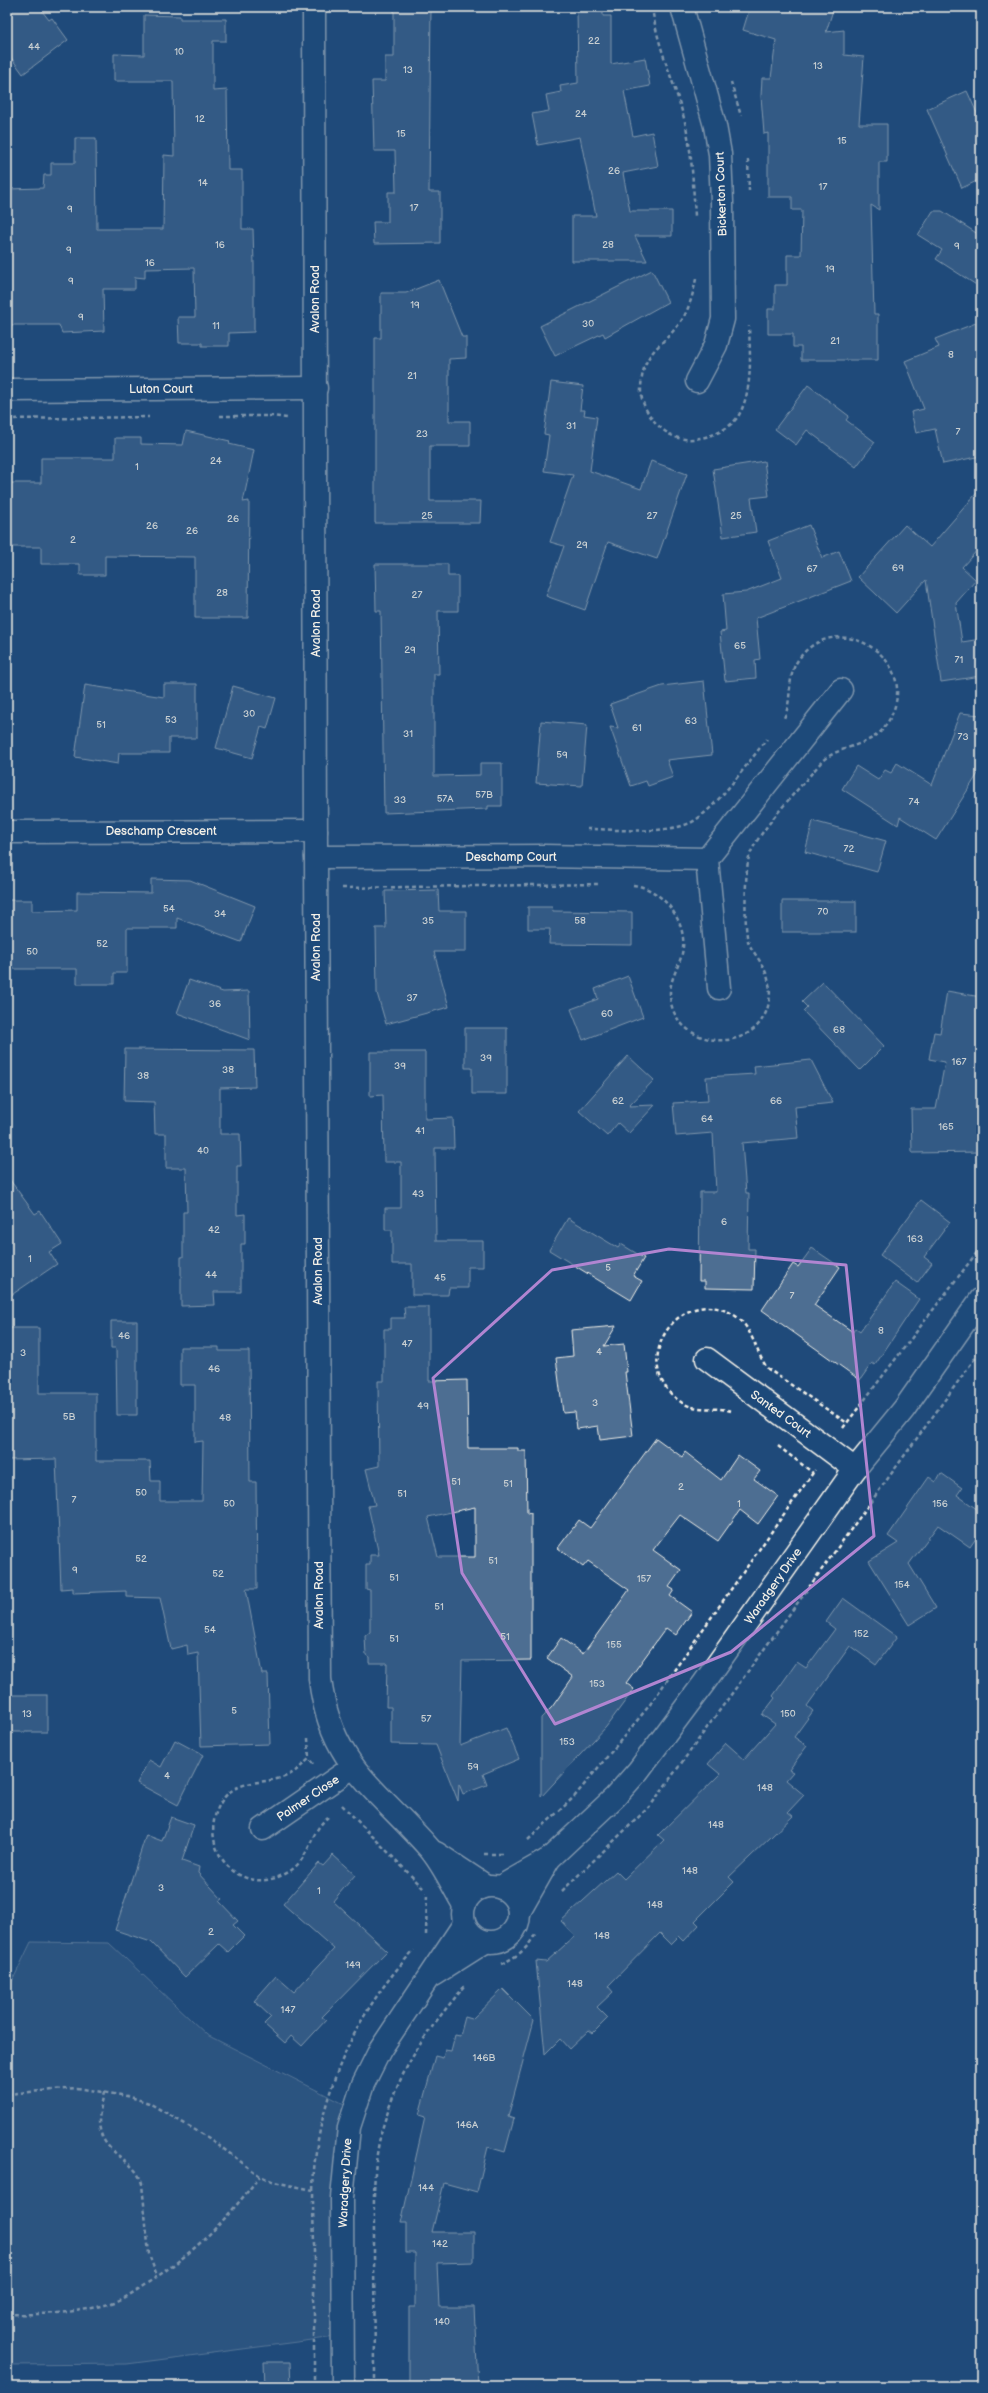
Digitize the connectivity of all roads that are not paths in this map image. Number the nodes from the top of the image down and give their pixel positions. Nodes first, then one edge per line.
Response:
1 (314, 7) edge
2 (682, 7) edge
3 (697, 381) dead end
4 (316, 388) junction
5 (7, 390) edge
6 (841, 690) dead end
7 (316, 831) junction
8 (7, 832) edge
9 (316, 857) junction
10 (707, 859) junction
11 (720, 988) dead end
12 (981, 1299) edge
13 (707, 1359) dead end
14 (855, 1469) junction
15 (353, 1767) junction
16 (263, 1828) dead end
17 (430, 1849) junction
18 (549, 1859) junction
19 (493, 1887) junction
20 (519, 1912) junction
21 (464, 1914) junction
22 (485, 1942) junction
23 (428, 1978) junction
24 (343, 2386) edge

1 - 4 street, Avalon Road
2 - 3 street, Bickerton Court
4 - 5 street, Luton Court
4 - 7 street, Avalon Road
6 - 10 street
7 - 8 street, Deschamp Crescent
7 - 9 street, Avalon Road
9 - 10 street, Deschamp Court
9 - 15 street, Avalon Road
10 - 11 street
12 - 14 street, Waradgery Drive
13 - 14 street, Santed Court
14 - 18 street, Waradgery Drive
15 - 16 street, Palmer Close
15 - 17 street, Avalon Road
17 - 19 street, Avalon Road
17 - 21 street, Avalon Road
18 - 19 street, Waradgery Drive
18 - 20 street, Waradgery Drive
19 - 20 street
19 - 21 street
20 - 22 street
21 - 22 street
21 - 23 street, Waradgery Drive
22 - 23 street, Waradgery Drive
23 - 24 street, Waradgery Drive

